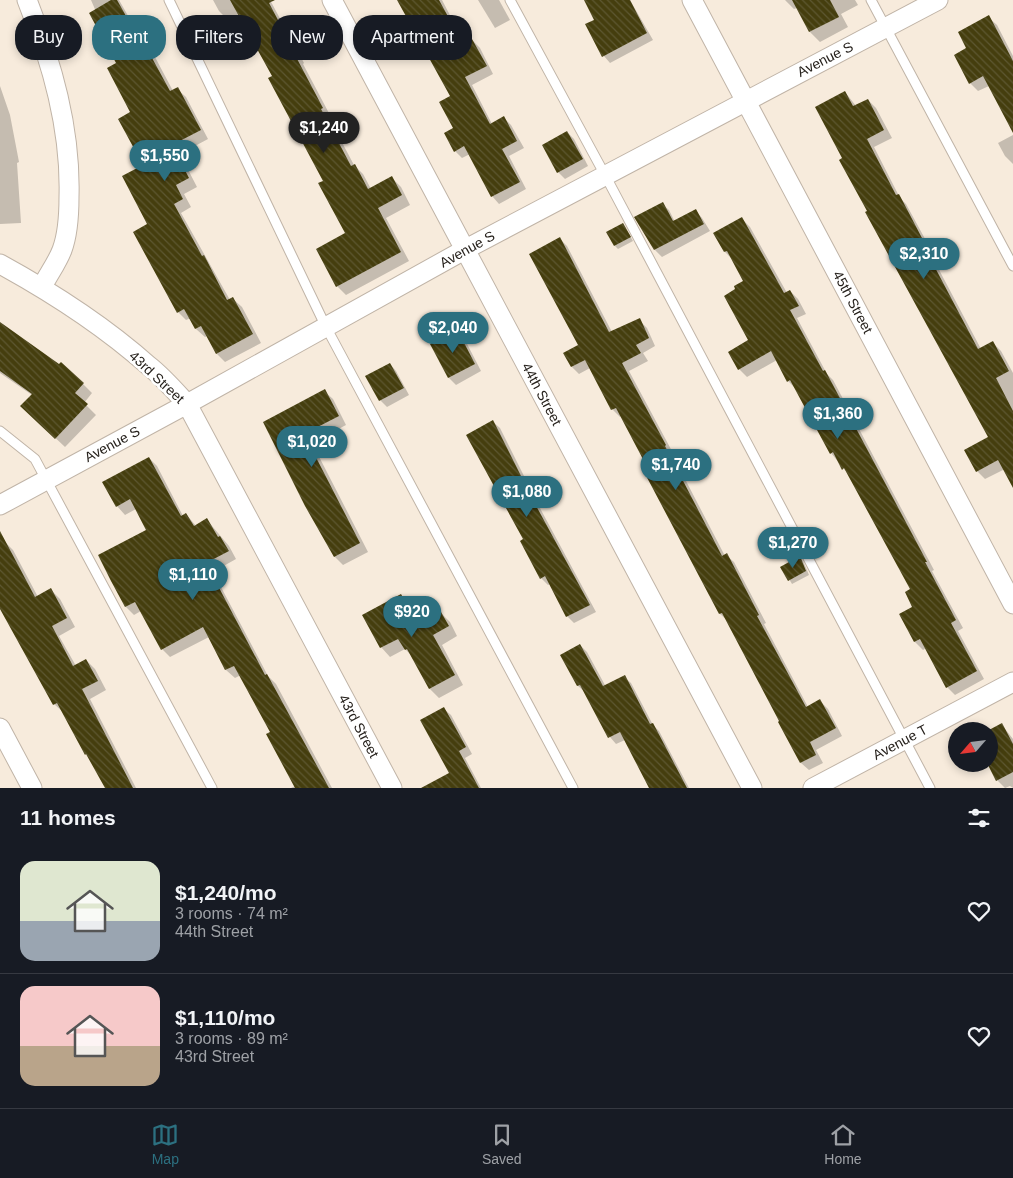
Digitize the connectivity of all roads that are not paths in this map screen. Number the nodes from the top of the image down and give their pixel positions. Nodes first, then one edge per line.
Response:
1 (27, 0) edge
2 (169, 0) edge
3 (332, 0) edge
4 (510, 0) edge
5 (692, 0) edge
6 (871, 0) edge
7 (938, 0) edge
8 (885, 28) junction
9 (746, 100) junction
10 (605, 175) junction
11 (466, 250) junction
12 (0, 264) edge
13 (1013, 266) edge
14 (42, 287) junction
15 (326, 327) junction
16 (187, 404) junction
17 (0, 431) edge
18 (47, 480) junction
19 (0, 505) edge
20 (1013, 604) edge
21 (1013, 682) edge
22 (0, 728) edge
23 (904, 740) junction
24 (32, 788) edge
25 (212, 788) edge
26 (392, 788) edge
27 (573, 788) edge
28 (752, 788) edge
29 (813, 788) edge
30 (930, 788) edge

1 - 14 street
2 - 15 lane
3 - 11 street, 44th Street
4 - 10 lane
5 - 9 street, 45th Street
6 - 8 lane
7 - 8 street, Avenue S
8 - 9 street, Avenue S
8 - 13 lane
9 - 10 street, Avenue S
9 - 20 street, 45th Street
10 - 11 street, Avenue S
10 - 23 lane
11 - 15 street, Avenue S
11 - 28 street, 44th Street
12 - 14 street, 43rd Street
14 - 16 street, 43rd Street
15 - 16 street, Avenue S
15 - 27 lane
16 - 18 street, Avenue S
16 - 26 street, 43rd Street
17 - 18 lane
18 - 19 street, Avenue S
18 - 25 lane
21 - 23 street, Avenue T
22 - 24 street
23 - 29 street, Avenue T
23 - 30 lane

